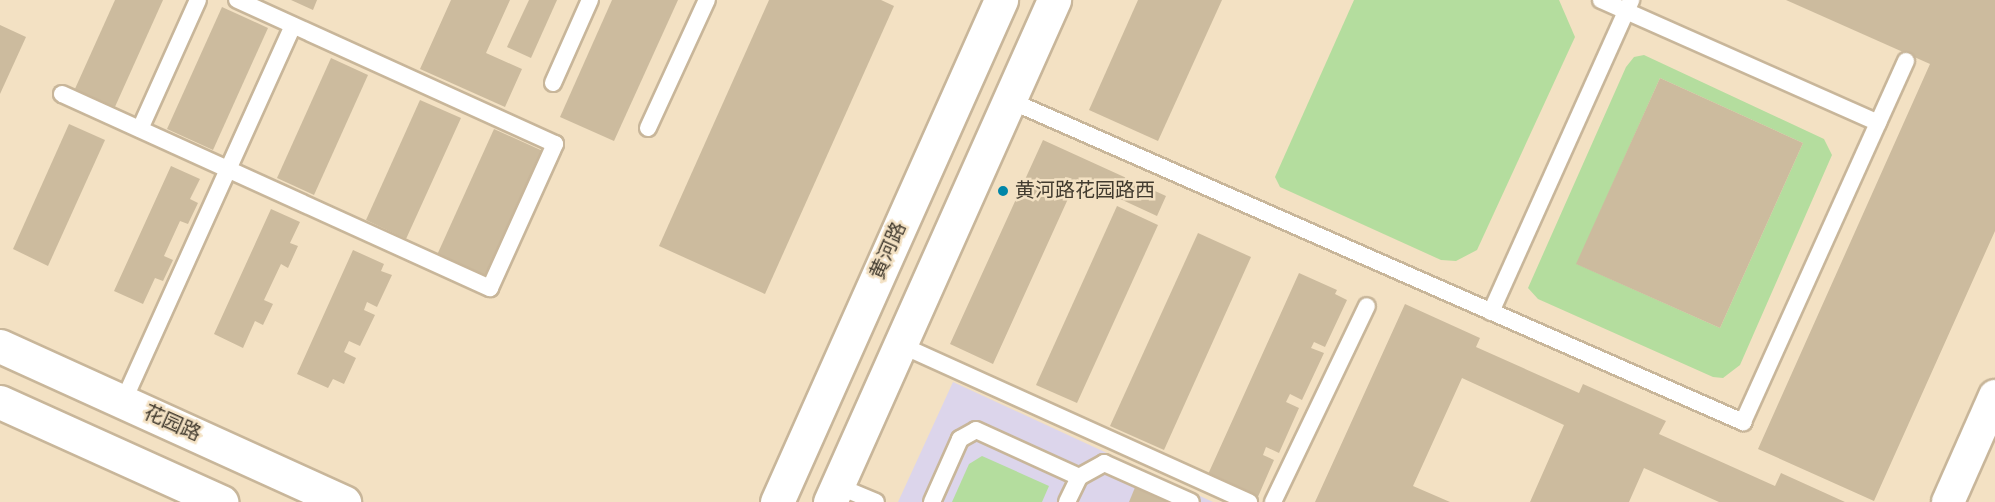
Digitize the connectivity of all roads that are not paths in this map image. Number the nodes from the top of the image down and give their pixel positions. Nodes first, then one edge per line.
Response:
1 (198, 0) edge
2 (237, 0) edge
3 (590, 0) edge
4 (707, 0) edge
5 (1001, 0) edge
6 (1054, 0) edge
7 (1601, 0) edge
8 (1629, 6) edge
9 (293, 26) junction
10 (1906, 61) dead end
11 (553, 83) dead end
12 (62, 94) dead end
13 (1010, 100) junction
14 (1878, 123) junction
15 (648, 128) dead end
16 (140, 129) junction
17 (228, 170) junction
18 (1367, 306) dead end
19 (1491, 312) junction
20 (901, 345) junction
21 (0, 346) edge
22 (1995, 396) edge
23 (0, 402) edge
24 (123, 402) junction
25 (1079, 477) junction
26 (834, 494) edge
27 (221, 502) edge
28 (344, 502) edge
29 (777, 502) edge
30 (876, 502) edge
31 (932, 502) edge
32 (1067, 502) edge
33 (1191, 502) edge
34 (1249, 502) edge
35 (1273, 502) edge
36 (1948, 502) edge

1 - 16 lane
2 - 9 lane
3 - 11 lane
4 - 15 lane
5 - 29 main road, 黄河路
6 - 13 main road
7 - 8 lane
8 - 14 lane
8 - 19 lane
9 - 17 lane
9 - 17 lane
10 - 14 lane
12 - 16 lane
13 - 19 lane
13 - 20 main road
14 - 19 lane
16 - 17 lane
17 - 24 lane
18 - 35 lane
20 - 26 main road
20 - 34 lane
21 - 24 main road, 花园路
22 - 36 street
23 - 27 main road
24 - 28 main road, 花园路
25 - 31 lane
25 - 32 lane
25 - 33 lane
26 - 30 lane

